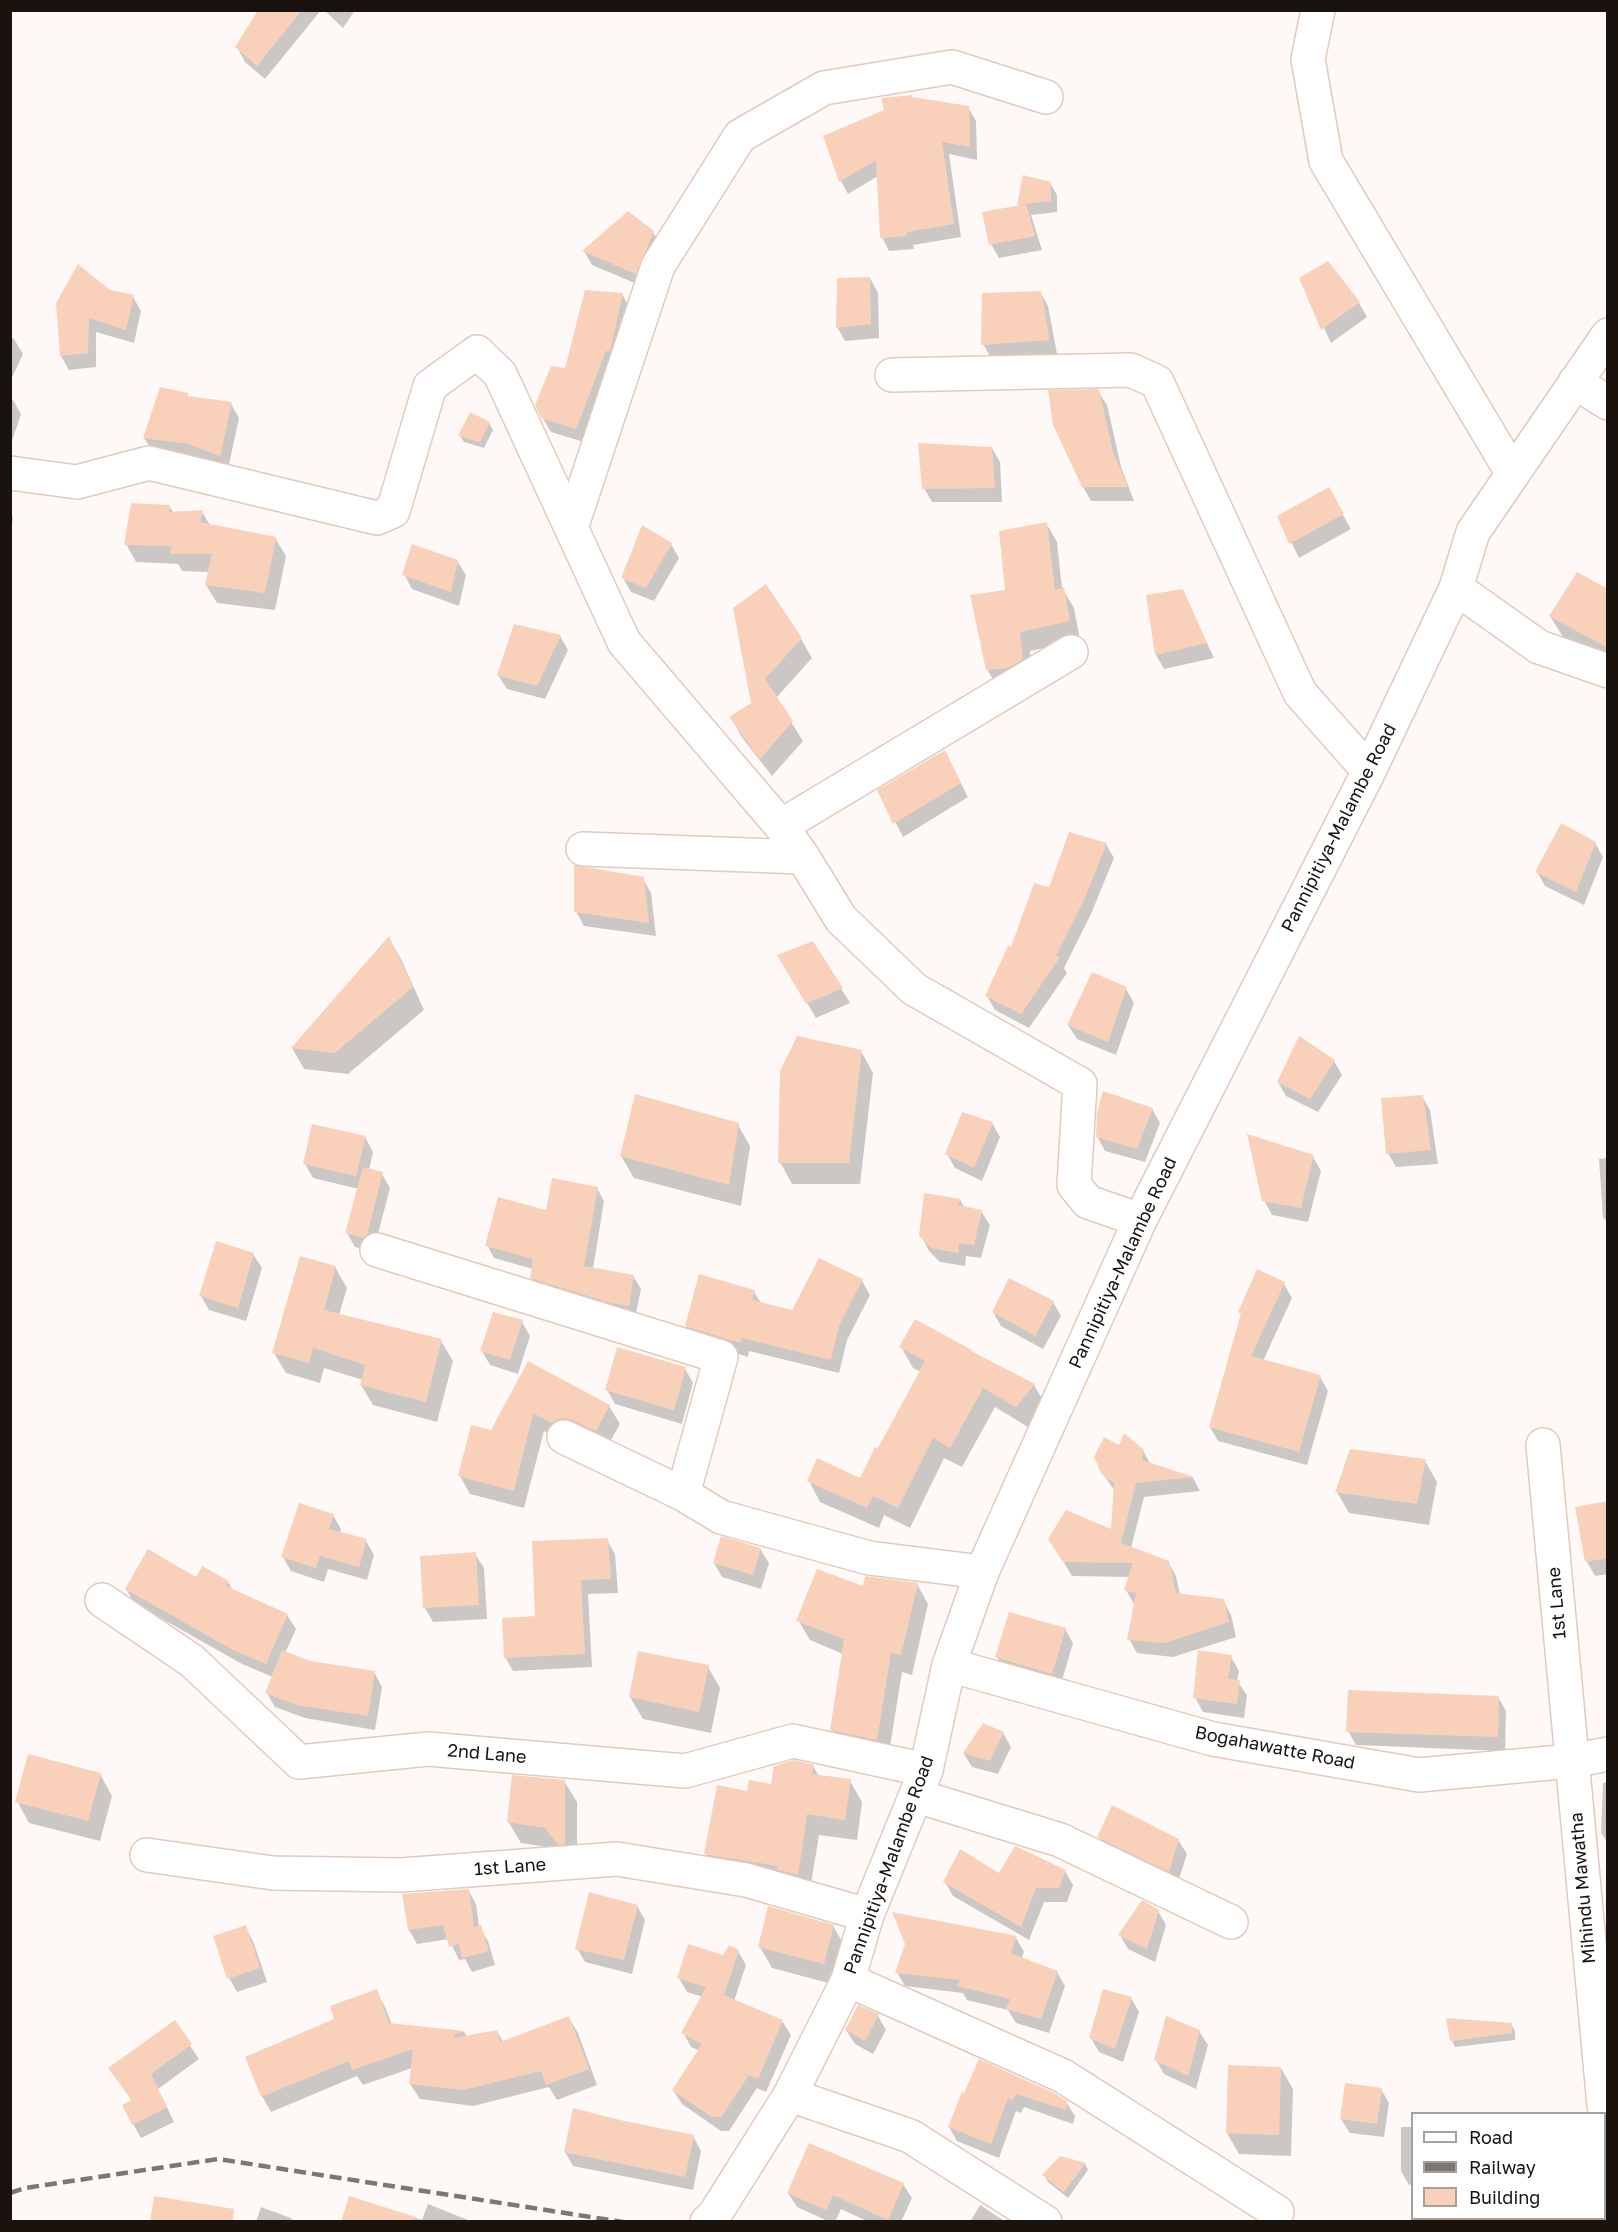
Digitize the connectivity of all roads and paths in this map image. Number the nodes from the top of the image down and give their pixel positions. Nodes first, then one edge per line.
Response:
1 (1318, 10) edge
2 (1046, 97) dead end
3 (1608, 335) edge
4 (892, 375) dead end
5 (1575, 382) junction
6 (1608, 403) edge
7 (10, 473) edge
8 (1513, 474) junction
9 (572, 525) junction
10 (1456, 588) junction
11 (1071, 652) dead end
12 (1608, 671) edge
13 (1370, 771) junction
14 (781, 826) junction
15 (583, 849) dead end
16 (803, 858) junction
17 (1140, 1220) junction
18 (377, 1250) dead end
19 (564, 1437) dead end
20 (1543, 1445) dead end
21 (683, 1494) junction
22 (982, 1572) junction
23 (102, 1599) dead end
24 (949, 1665) junction
25 (1608, 1754) edge
26 (1571, 1761) junction
27 (921, 1783) junction
28 (147, 1855) dead end
29 (867, 1915) junction
30 (1231, 1922) dead end
31 (849, 1980) junction
32 (790, 2095) junction
33 (1606, 2112) edge
34 (1277, 2212) dead end
35 (717, 2219) edge
36 (1045, 2222) edge

1 - 8 street
2 - 9 street
3 - 5 street, Pannipitiya-Malambe Road
4 - 13 street
5 - 6 street
5 - 8 street, Pannipitiya-Malambe Road
7 - 9 street
8 - 10 street, Pannipitiya-Malambe Road
9 - 14 street
10 - 12 street
10 - 13 street, Pannipitiya-Malambe Road
11 - 14 street
13 - 17 street, Pannipitiya-Malambe Road
14 - 16 street
15 - 16 street
16 - 17 street
17 - 22 street, Pannipitiya-Malambe Road
18 - 21 street
19 - 21 street
20 - 26 street, 1st Lane
21 - 22 street
22 - 24 street, Pannipitiya-Malambe Road
23 - 27 street, 2nd Lane
24 - 26 street, Bogahawatte Road
24 - 27 street, Pannipitiya-Malambe Road
25 - 26 street, Bogahawatte Road
26 - 33 street, Mihindu Mawatha
27 - 29 street, Pannipitiya-Malambe Road
27 - 30 street, 2nd Lane
28 - 29 street, 1st Lane
29 - 31 street, Pannipitiya-Malambe Road
31 - 32 street, Pannipitiya-Malambe Road
31 - 34 street
32 - 35 street, Pannipitiya-Malambe Road
32 - 36 street

